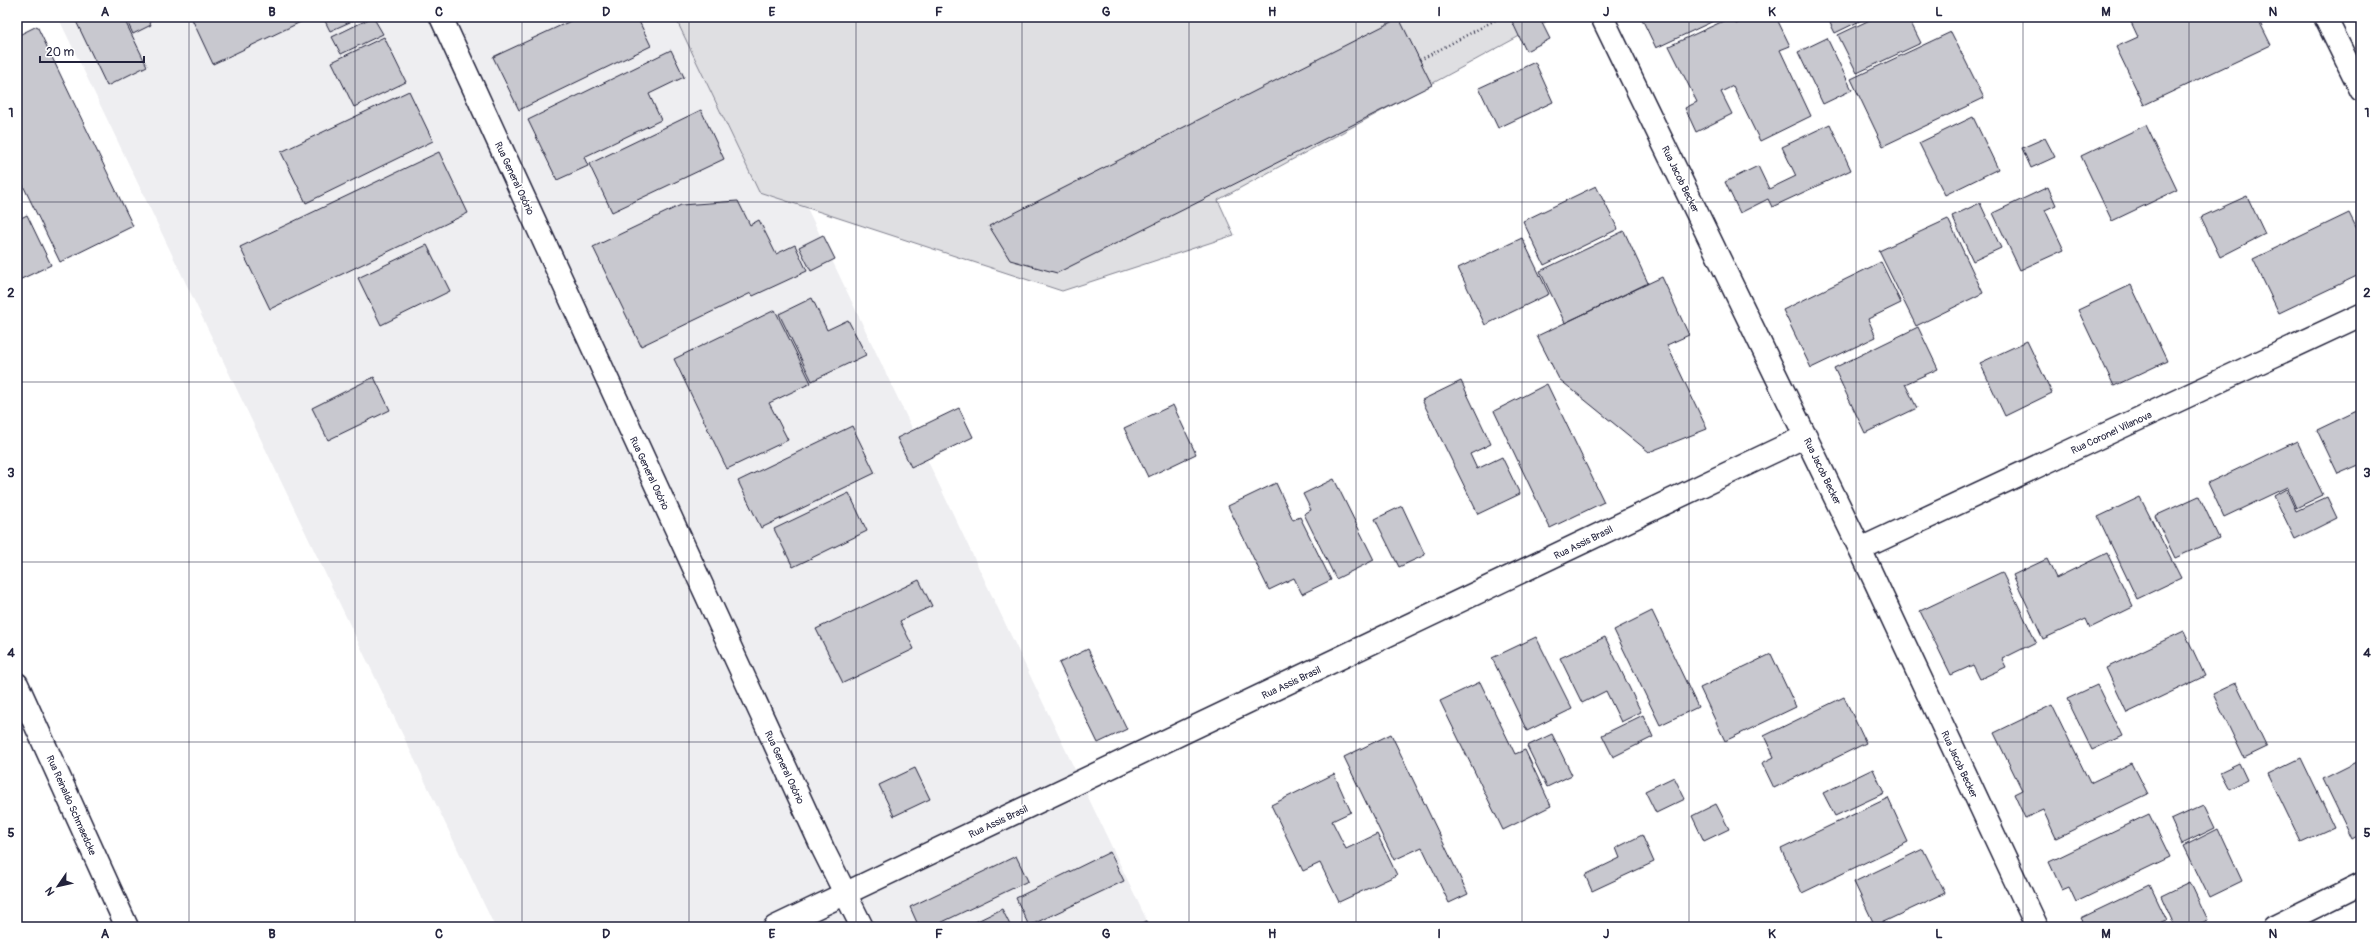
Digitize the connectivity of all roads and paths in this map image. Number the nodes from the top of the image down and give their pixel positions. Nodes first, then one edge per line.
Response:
1 (441, 17) edge
2 (1501, 17) edge
3 (1602, 17) edge
4 (2325, 17) edge
5 (1420, 60) dead end
6 (2361, 90) edge
7 (2361, 315) edge
8 (1806, 436) junction
9 (1860, 549) junction
10 (19, 694) edge
11 (2361, 884) edge
12 (846, 893) junction
13 (127, 927) edge
14 (775, 927) edge
15 (862, 927) edge
16 (2037, 927) edge
17 (2274, 927) edge

1 - 12 street, Rua General Osório
2 - 5 path
3 - 8 street, Rua Jacob Becker
4 - 6 street
7 - 9 street, Rua Coronel Vilanova
8 - 9 street, Rua Jacob Becker
8 - 12 street, Rua Assis Brasil
9 - 16 street, Rua Jacob Becker
10 - 13 street, Rua Reinaldo Schmaedcke
11 - 17 street
12 - 14 street, Rua Assis Brasil
12 - 15 street, Rua General Osório

